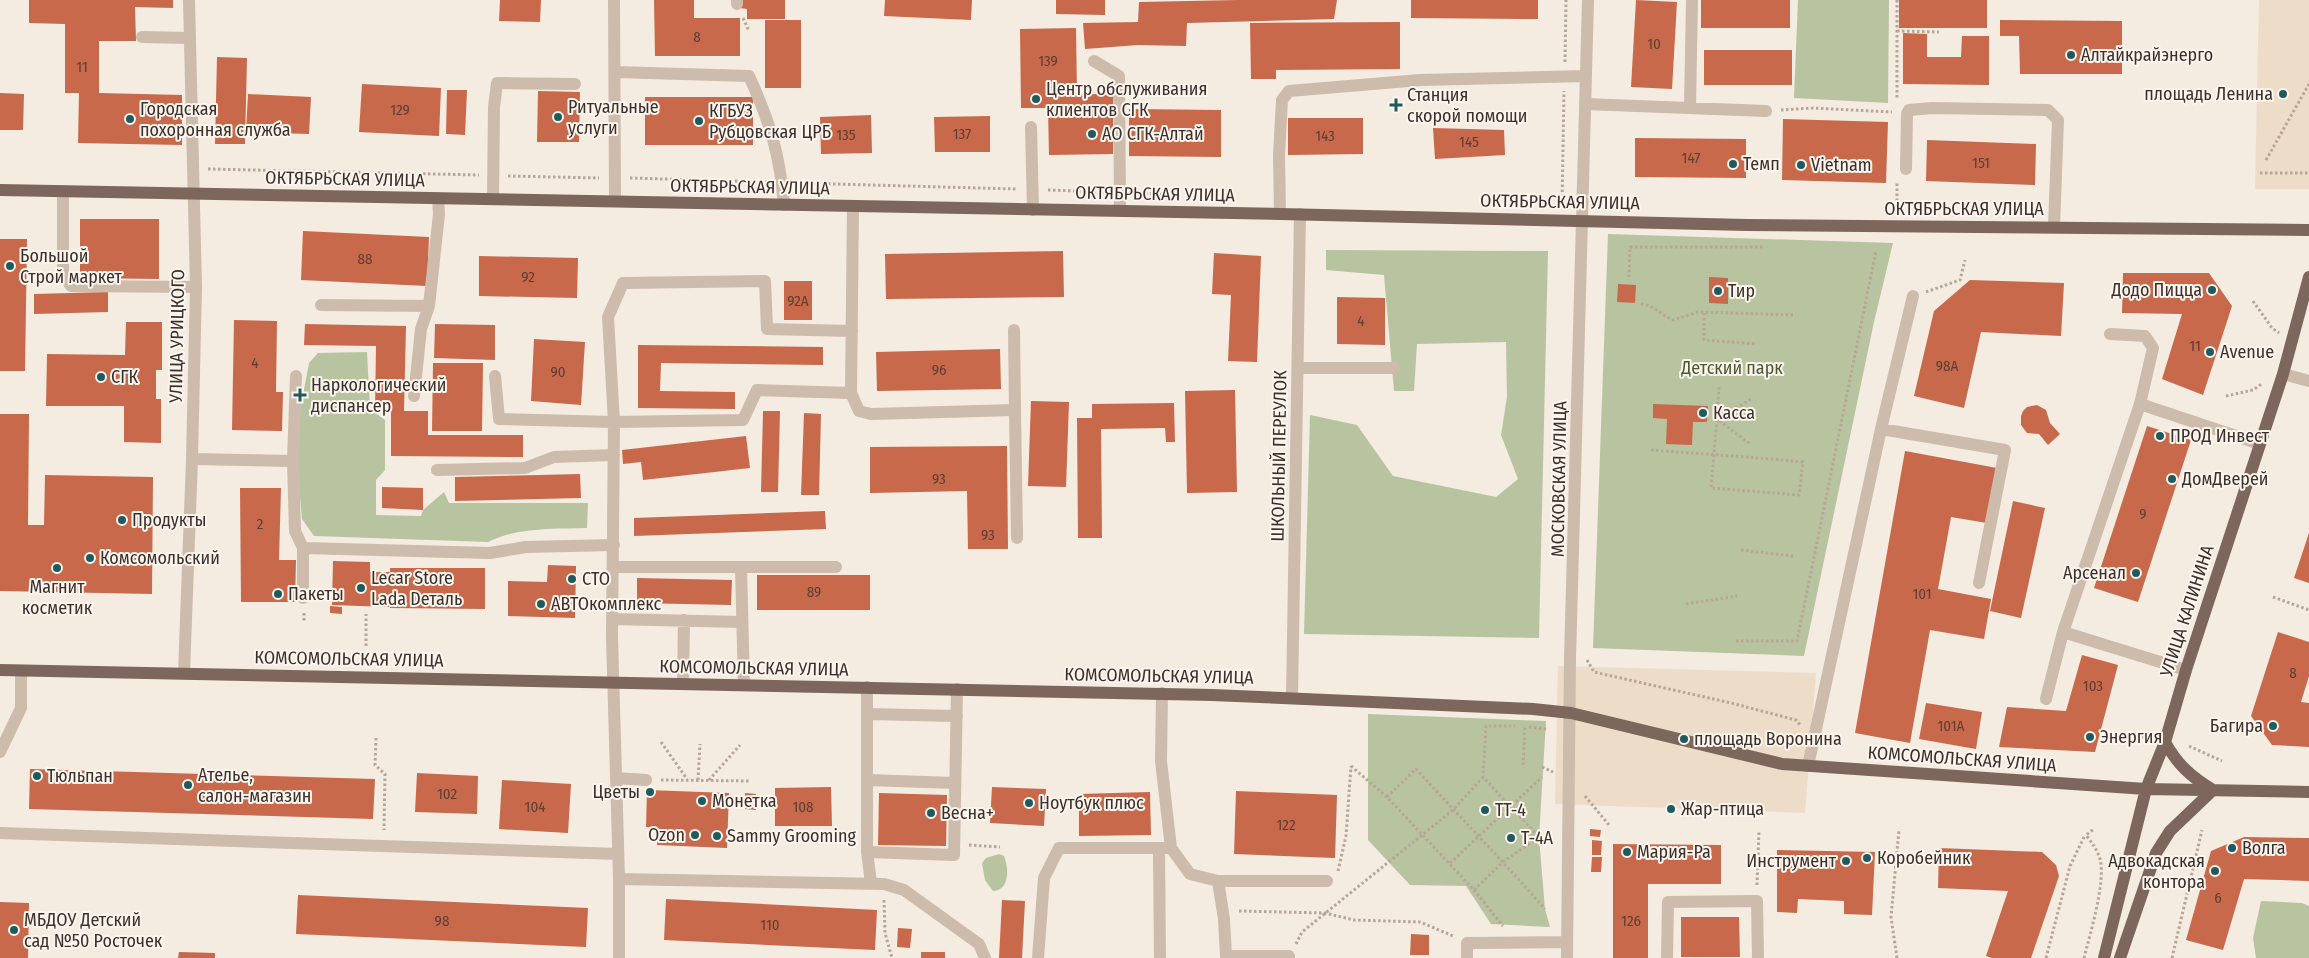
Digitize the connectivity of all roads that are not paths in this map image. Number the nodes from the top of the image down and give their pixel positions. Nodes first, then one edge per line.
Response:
1 (189, 0) edge
2 (614, 0) edge
3 (1588, 0) edge
4 (1692, 0) edge
5 (142, 37) dead end
6 (188, 38) junction
7 (1094, 61) dead end
8 (614, 72) junction
9 (1586, 76) junction
10 (575, 84) dead end
11 (1585, 104) junction
12 (1690, 107) junction
13 (1766, 111) road end
14 (1031, 127) dead end
15 (1906, 169) dead end
16 (0, 190) edge
17 (63, 191) junction
18 (194, 194) junction
19 (438, 198) junction
20 (492, 199) junction
21 (615, 201) junction
22 (784, 205) junction
23 (853, 207) junction
24 (1033, 210) junction
25 (1120, 211) junction
26 (1280, 214) junction
27 (1300, 214) junction
28 (1583, 220) junction
29 (2054, 227) junction
30 (2309, 230) edge
31 (2309, 277) edge
32 (196, 287) junction
33 (1913, 296) road end
34 (321, 304) dead end
35 (429, 306) junction
36 (1014, 330) dead end
37 (852, 331) junction
38 (2110, 334) dead end
39 (1298, 368) junction
40 (1394, 368) dead end
41 (2283, 374) junction
42 (296, 376) dead end
43 (495, 376) dead end
44 (2309, 382) edge
45 (851, 393) junction
46 (414, 396) dead end
47 (2140, 404) junction
48 (1015, 410) junction
49 (614, 422) junction
50 (1881, 429) junction
51 (2260, 444) junction
52 (614, 455) junction
53 (192, 459) junction
54 (293, 461) junction
55 (437, 470) dead end
56 (1017, 538) dead end
57 (614, 545) junction
58 (303, 548) junction
59 (614, 567) junction
60 (836, 567) dead end
61 (741, 568) junction
62 (1979, 583) dead end
63 (303, 598) dead end
64 (612, 619) junction
65 (684, 620) junction
66 (742, 622) junction
67 (2064, 632) junction
68 (0, 670) edge
69 (2186, 670) junction
70 (21, 671) junction
71 (184, 673) junction
72 (614, 682) junction
73 (683, 684) junction
74 (744, 685) junction
75 (867, 687) junction
76 (957, 689) junction
77 (1162, 694) junction
78 (1292, 698) junction
79 (2046, 699) dead end
80 (1571, 713) junction
81 (867, 714) junction
82 (957, 716) junction
83 (2165, 742) junction
84 (0, 752) edge
85 (1808, 766) junction
86 (616, 778) junction
87 (646, 780) road end
88 (867, 780) junction
89 (955, 783) junction
90 (2146, 789) junction
91 (2213, 790) junction
92 (2309, 792) edge
93 (0, 833) edge
94 (1165, 849) junction
95 (867, 852) junction
96 (618, 854) junction
97 (619, 879) junction
98 (1218, 881) junction
99 (1327, 881) road end
100 (871, 883) junction
101 (1567, 942) junction
102 (1289, 957) edge
103 (619, 958) edge
104 (985, 958) edge
105 (1038, 958) edge
106 (1160, 958) edge
107 (1467, 958) edge
108 (1567, 958) edge
109 (1668, 958) edge
110 (1758, 958) edge
111 (2104, 958) edge
112 (2120, 958) edge

1 - 6 street, УЛИЦА УРИЦКОГО
2 - 8 street
3 - 9 street, МОСКОВСКАЯ УЛИЦА
4 - 12 street
5 - 6 street
6 - 18 street, УЛИЦА УРИЦКОГО
7 - 25 street
8 - 21 street
8 - 22 street
9 - 11 street, МОСКОВСКАЯ УЛИЦА
9 - 26 street
10 - 20 street
11 - 12 street
11 - 28 street, МОСКОВСКАЯ УЛИЦА
12 - 13 street
14 - 24 street
15 - 29 street
16 - 17 main road, ОКТЯБРЬСКАЯ УЛИЦА
17 - 18 main road, ОКТЯБРЬСКАЯ УЛИЦА
17 - 32 street
18 - 19 main road, ОКТЯБРЬСКАЯ УЛИЦА
18 - 32 street, УЛИЦА УРИЦКОГО
19 - 20 main road, ОКТЯБРЬСКАЯ УЛИЦА
19 - 35 street
20 - 21 main road, ОКТЯБРЬСКАЯ УЛИЦА
21 - 22 main road, ОКТЯБРЬСКАЯ УЛИЦА
22 - 23 main road, ОКТЯБРЬСКАЯ УЛИЦА
23 - 24 main road, ОКТЯБРЬСКАЯ УЛИЦА
23 - 37 street
24 - 25 main road, ОКТЯБРЬСКАЯ УЛИЦА
25 - 26 main road, ОКТЯБРЬСКАЯ УЛИЦА
26 - 27 main road, ОКТЯБРЬСКАЯ УЛИЦА
27 - 28 main road, ОКТЯБРЬСКАЯ УЛИЦА
27 - 39 street, ШКОЛЬНЫЙ ПЕРЕУЛОК
28 - 29 main road, ОКТЯБРЬСКАЯ УЛИЦА
28 - 80 street, МОСКОВСКАЯ УЛИЦА
29 - 30 main road, ОКТЯБРЬСКАЯ УЛИЦА
31 - 41 main road, УЛИЦА КАЛИНИНА
32 - 53 street, УЛИЦА УРИЦКОГО
33 - 50 street
34 - 35 street
35 - 46 street
36 - 48 street
37 - 45 street
37 - 49 street
38 - 47 street
39 - 40 street
39 - 78 street, ШКОЛЬНЫЙ ПЕРЕУЛОК
41 - 44 street
41 - 51 main road, УЛИЦА КАЛИНИНА
42 - 54 street
43 - 49 street
45 - 48 street
45 - 49 street
47 - 51 street
47 - 67 street
48 - 56 street
49 - 52 street
50 - 62 street
50 - 85 street
51 - 69 main road, УЛИЦА КАЛИНИНА
52 - 55 street
52 - 57 street
53 - 54 street
53 - 71 street, УЛИЦА УРИЦКОГО
54 - 58 street
57 - 58 street
57 - 59 street
58 - 63 street
59 - 61 street
59 - 64 street
60 - 61 street
61 - 66 street
64 - 65 street
64 - 72 street
65 - 66 street
65 - 73 street
66 - 74 street
67 - 69 street
67 - 79 street
68 - 70 main road, КОМСОМОЛЬСКАЯ УЛИЦА
69 - 83 main road, УЛИЦА КАЛИНИНА
70 - 71 main road, КОМСОМОЛЬСКАЯ УЛИЦА
70 - 84 street
71 - 72 main road, КОМСОМОЛЬСКАЯ УЛИЦА
72 - 73 main road, КОМСОМОЛЬСКАЯ УЛИЦА
72 - 86 street
73 - 74 main road, КОМСОМОЛЬСКАЯ УЛИЦА
74 - 75 main road, КОМСОМОЛЬСКАЯ УЛИЦА
75 - 76 main road, КОМСОМОЛЬСКАЯ УЛИЦА
75 - 81 street
76 - 77 main road, КОМСОМОЛЬСКАЯ УЛИЦА
76 - 82 street
77 - 78 main road, КОМСОМОЛЬСКАЯ УЛИЦА
77 - 94 street
78 - 80 main road, КОМСОМОЛЬСКАЯ УЛИЦА
80 - 85 main road, КОМСОМОЛЬСКАЯ УЛИЦА
80 - 101 street, МОСКОВСКАЯ УЛИЦА
81 - 82 street
81 - 88 street
82 - 89 street
83 - 90 main road, УЛИЦА КАЛИНИНА
83 - 91 main road
85 - 90 main road, КОМСОМОЛЬСКАЯ УЛИЦА
86 - 87 street
86 - 96 street
88 - 89 street
88 - 95 street
89 - 95 street
90 - 91 main road, КОМСОМОЛЬСКАЯ УЛИЦА
90 - 111 main road, УЛИЦА КАЛИНИНА
91 - 92 main road, КОМСОМОЛЬСКАЯ УЛИЦА
91 - 112 main road
93 - 96 street
94 - 98 street
94 - 105 street
94 - 106 street
95 - 100 street
96 - 97 street
97 - 100 street
97 - 103 street
98 - 99 street
98 - 102 street
100 - 104 street
101 - 107 street
101 - 108 street, МОСКОВСКАЯ УЛИЦА
109 - 110 street

